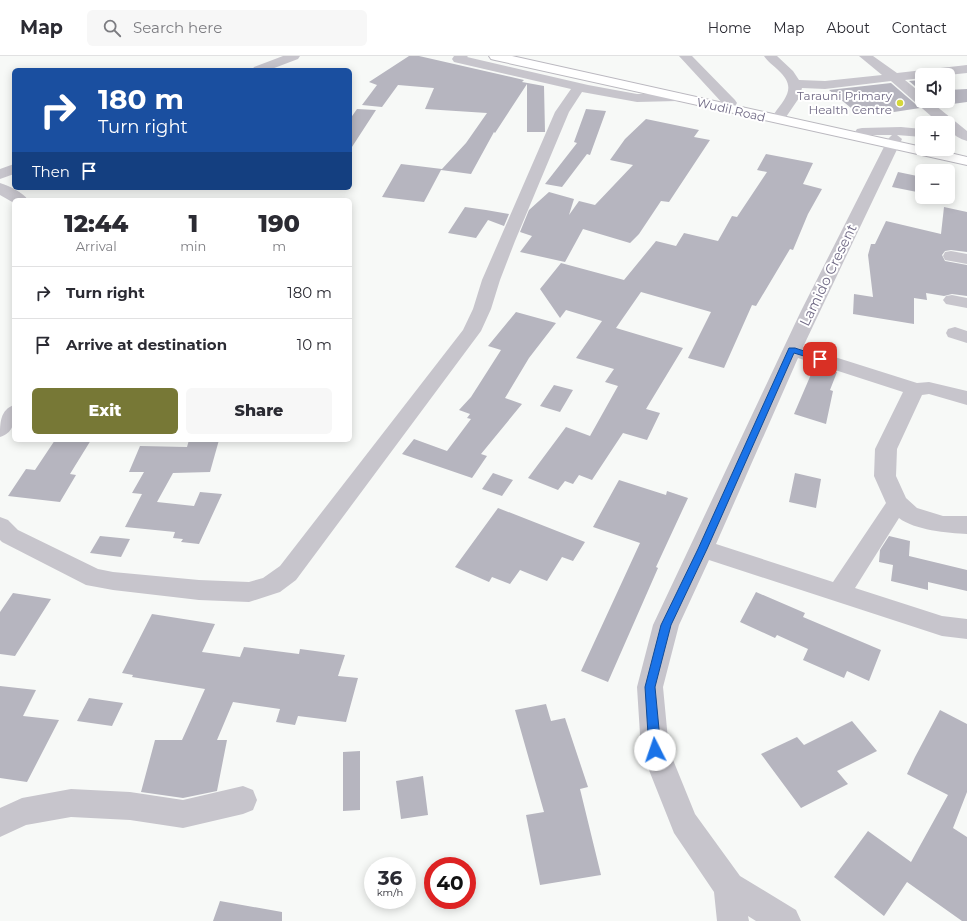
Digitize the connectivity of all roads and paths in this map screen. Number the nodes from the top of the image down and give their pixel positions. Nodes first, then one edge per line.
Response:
1 (294, 56) edge
2 (495, 56) edge
3 (527, 56) edge
4 (685, 56) edge
5 (770, 56) edge
6 (865, 56) edge
7 (455, 57) edge
8 (933, 60) dead end
9 (263, 68) edge
10 (944, 68) edge
11 (967, 69) edge
12 (558, 70) junction
13 (955, 70) edge
14 (915, 75) edge
15 (895, 78) junction
16 (547, 79) junction
17 (794, 84) junction
18 (579, 87) junction
19 (910, 90) junction
20 (894, 92) dead end
21 (915, 95) edge
22 (677, 98) junction
23 (730, 103) junction
24 (930, 108) edge
25 (781, 114) junction
26 (862, 132) junction
27 (915, 132) edge
28 (955, 136) edge
29 (967, 137) edge
30 (893, 142) junction
31 (915, 144) edge
32 (955, 152) edge
33 (967, 154) edge
34 (967, 162) edge
35 (12, 169) edge
36 (0, 175) edge
37 (0, 188) edge
38 (17, 198) edge
39 (792, 350) junction
40 (916, 389) junction
41 (967, 398) edge
42 (12, 415) edge
43 (0, 430) edge
44 (898, 503) junction
45 (967, 525) edge
46 (0, 526) edge
47 (702, 549) junction
48 (839, 593) junction
49 (967, 629) edge
50 (243, 800) dead end
51 (0, 823) edge
52 (729, 888) junction
53 (733, 921) edge
54 (785, 921) edge

1 - 9 street
2 - 12 main road, Wudil Road
3 - 23 main road, Wudil Road
4 - 23 street
5 - 17 street
6 - 15 street
7 - 16 street
8 - 10 street
11 - 13 street
12 - 16 street
12 - 22 main road, Wudil Road
14 - 15 street
15 - 17 street
15 - 19 street
16 - 18 street
17 - 25 street
18 - 22 street
18 - 46 street
19 - 20 street
19 - 21 street
22 - 30 main road, Wudil Road
23 - 25 main road, Wudil Road
24 - 29 street
25 - 26 main road, Wudil Road
26 - 27 street
26 - 30 main road, Wudil Road
28 - 29 street
30 - 31 main road, Wudil Road
30 - 34 main road, Wudil Road
30 - 39 street, Lamido Cresent
32 - 33 main road
35 - 36 street
37 - 38 street
39 - 40 street
39 - 47 street, Lamido Cresent
40 - 41 street
40 - 44 street
42 - 43 street
44 - 45 street
44 - 48 street
47 - 48 street
47 - 52 street, Lamido Cresent
48 - 49 street
50 - 51 street
52 - 53 street, Lamido Cresent
52 - 54 street

